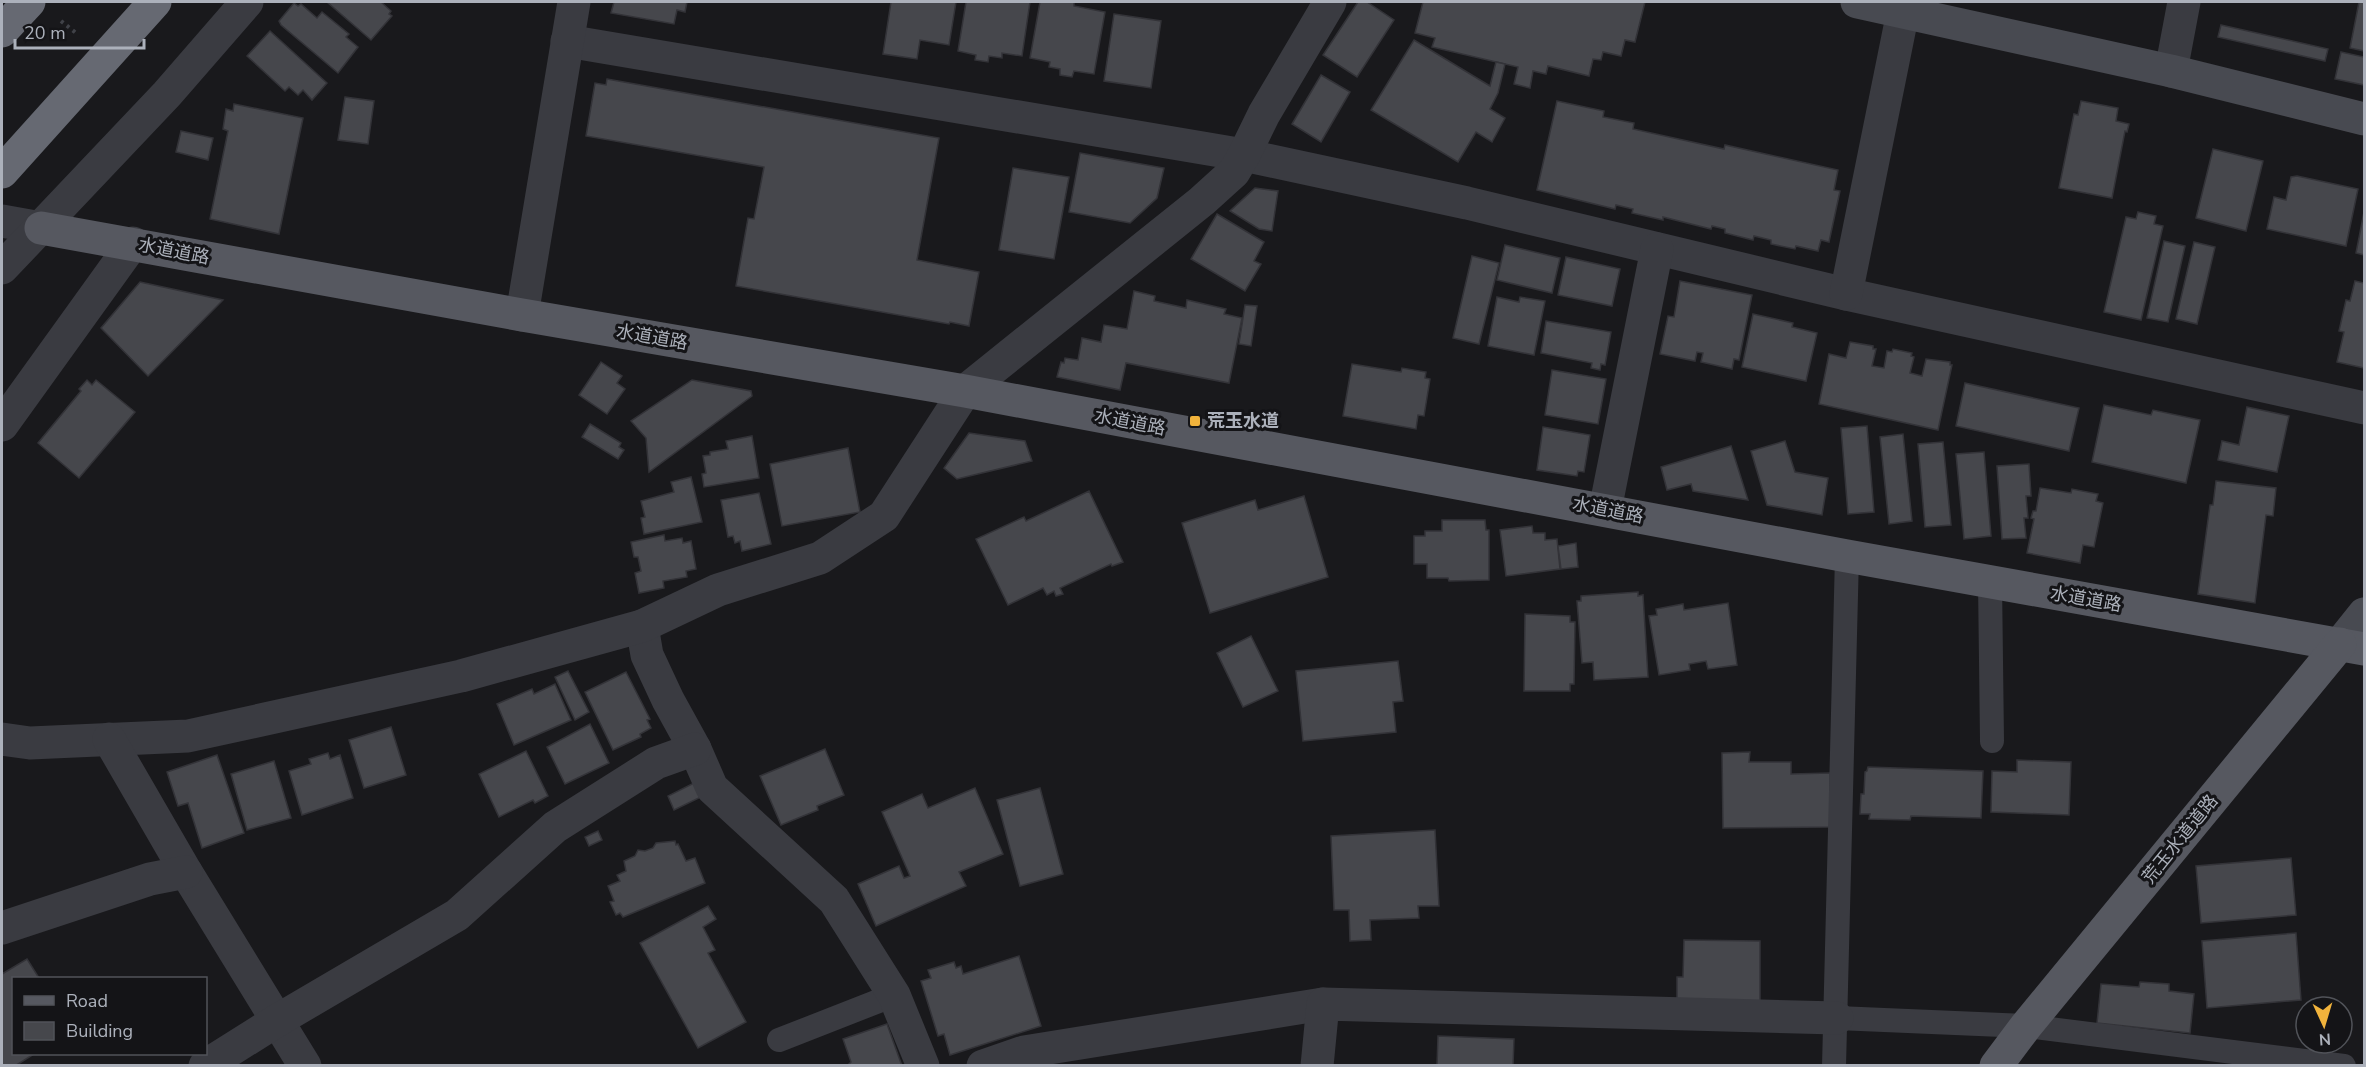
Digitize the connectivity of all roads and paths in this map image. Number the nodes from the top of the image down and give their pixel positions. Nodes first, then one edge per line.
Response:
1 (29, 2) edge
2 (155, 2) edge
3 (247, 2) edge
4 (574, 2) edge
5 (1330, 2) edge
6 (1857, 2) edge
7 (2184, 2) edge
8 (1904, 7) edge
9 (2, 31) edge
10 (567, 41) junction
11 (2171, 71) junction
12 (2364, 119) edge
13 (1244, 155) junction
14 (2, 172) edge
15 (2, 221) edge
16 (41, 228) junction
17 (133, 243) junction
18 (1657, 249) junction
19 (2, 268) edge
20 (1846, 294) junction
21 (522, 315) junction
22 (964, 391) junction
23 (2364, 408) edge
24 (2, 425) edge
25 (1605, 510) junction
26 (1847, 556) junction
27 (1990, 581) junction
28 (2364, 614) edge
29 (642, 626) junction
30 (2352, 646) edge
31 (2, 739) edge
32 (109, 739) junction
33 (1992, 741) dead end
34 (695, 749) junction
35 (186, 872) junction
36 (2, 928) edge
37 (894, 995) junction
38 (1323, 1004) junction
39 (1837, 1018) junction
40 (278, 1020) junction
41 (2026, 1026) junction
42 (779, 1040) dead end
43 (205, 1065) edge
44 (305, 1065) edge
45 (923, 1065) edge
46 (983, 1065) edge
47 (1317, 1065) edge
48 (1834, 1065) edge
49 (1996, 1065) edge
50 (2344, 1065) edge

1 - 9 highway
2 - 14 highway, bridge
3 - 16 street
4 - 10 street
5 - 13 street
6 - 8 street
7 - 11 street
8 - 11 street
8 - 20 street
10 - 13 street
10 - 21 street
11 - 12 street
13 - 18 street
13 - 22 street
15 - 16 street, 水道道路
16 - 17 main road, 水道道路
16 - 19 street
17 - 21 main road, 水道道路
17 - 24 street
18 - 20 street
18 - 25 street
20 - 23 street
21 - 22 main road, 水道道路
22 - 25 main road, 水道道路
22 - 29 street
25 - 26 main road, 水道道路
26 - 27 main road, 水道道路
26 - 39 lane
27 - 30 main road, 水道道路
27 - 33 lane
28 - 30 street, 荒玉水道道路
29 - 32 street
29 - 34 street
30 - 41 main road, 荒玉水道道路
31 - 32 street
32 - 35 street
34 - 37 street
34 - 40 street
35 - 36 street
35 - 40 street
37 - 42 lane
37 - 45 street
38 - 39 street
38 - 46 street
38 - 47 street
39 - 41 lane
39 - 48 lane
40 - 43 street
40 - 44 street
41 - 49 main road, 荒玉水道道路
41 - 50 lane

